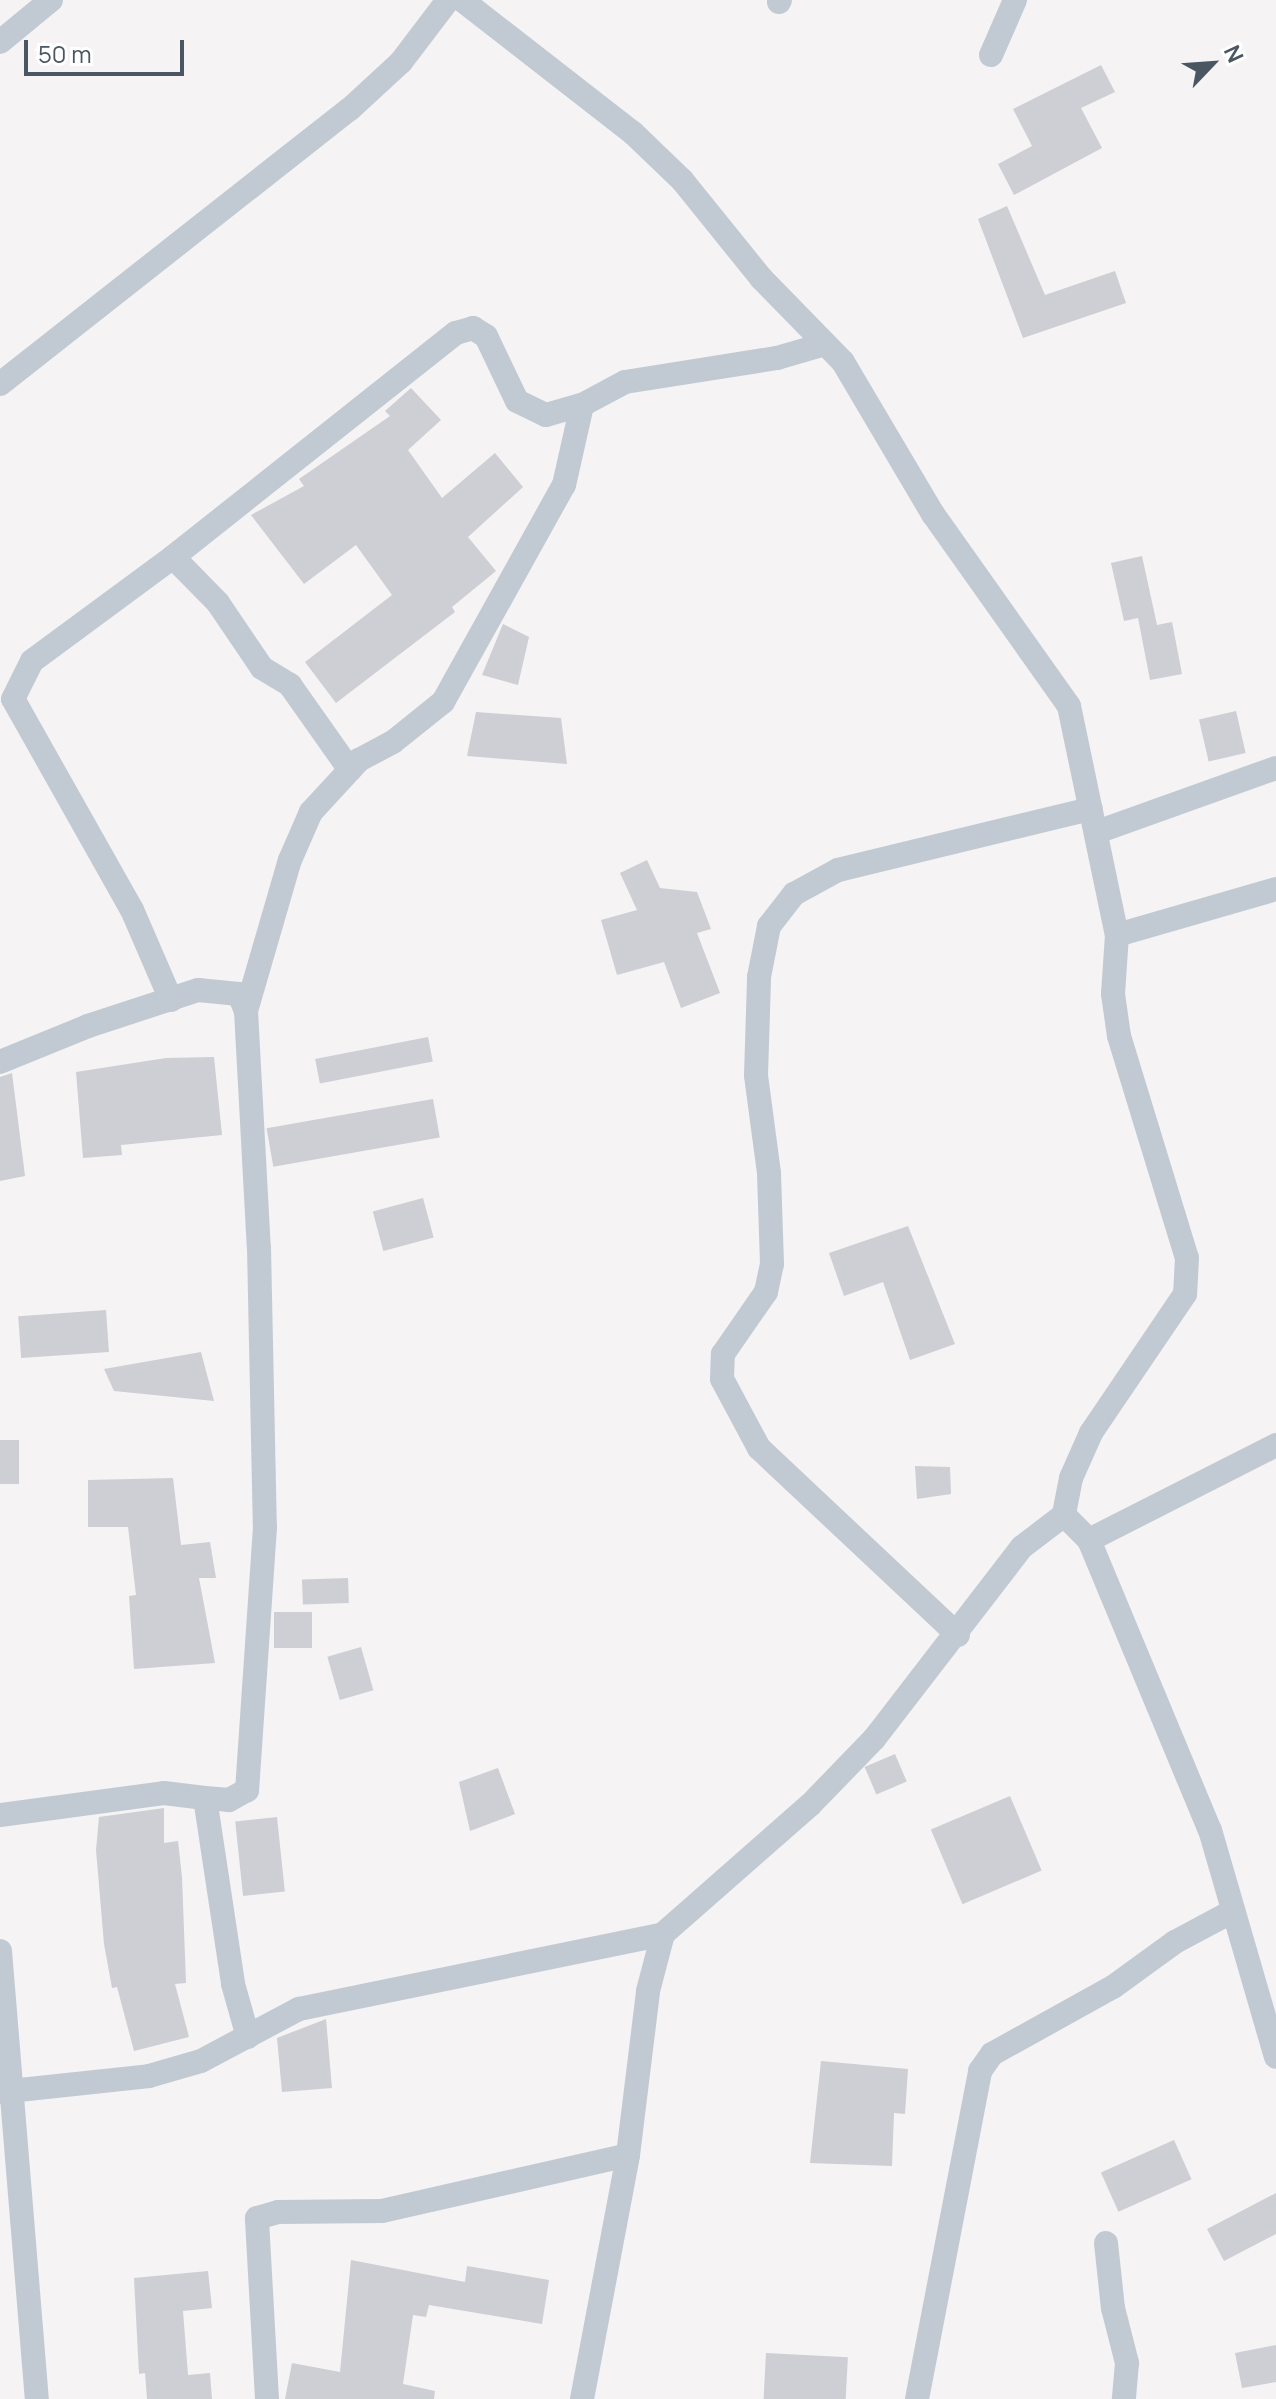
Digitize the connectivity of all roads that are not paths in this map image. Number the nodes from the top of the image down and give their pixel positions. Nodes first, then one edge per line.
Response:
1 (51, 0) edge
2 (448, 0) edge
3 (462, 0) edge
4 (1015, 0) edge
5 (0, 42) edge
6 (991, 55) dead end
7 (825, 344) junction
8 (0, 384) edge
9 (582, 405) junction
10 (173, 557) junction
11 (1276, 768) edge
12 (350, 770) junction
13 (1094, 821) junction
14 (1276, 889) edge
15 (1117, 935) junction
16 (171, 1000) junction
17 (246, 1011) junction
18 (0, 1062) edge
19 (1276, 1445) edge
20 (1064, 1515) junction
21 (1089, 1540) junction
22 (958, 1635) junction
23 (205, 1798) junction
24 (0, 1815) edge
25 (1233, 1911) junction
26 (663, 1934) junction
27 (0, 1951) edge
28 (248, 2037) junction
29 (1276, 2057) edge
30 (7, 2091) edge
31 (628, 2155) junction
32 (1106, 2243) dead end
33 (37, 2399) edge
34 (267, 2399) edge
35 (582, 2399) edge
36 (917, 2399) edge
37 (1124, 2399) edge

1 - 5 street
2 - 8 street
3 - 7 street
4 - 6 street
7 - 9 street
7 - 13 street
9 - 10 street
9 - 12 street
10 - 12 street
10 - 16 street
11 - 13 street
12 - 17 street
13 - 15 street
13 - 22 street
14 - 15 street
15 - 20 street
16 - 17 street
16 - 18 street
17 - 23 street
19 - 21 street
20 - 21 street
20 - 22 street
21 - 25 street
22 - 26 street
23 - 24 street
23 - 28 street
25 - 29 street
25 - 36 street
26 - 28 street
26 - 31 street
27 - 30 street
28 - 30 street
30 - 33 street
31 - 34 street
31 - 35 street
32 - 37 street

